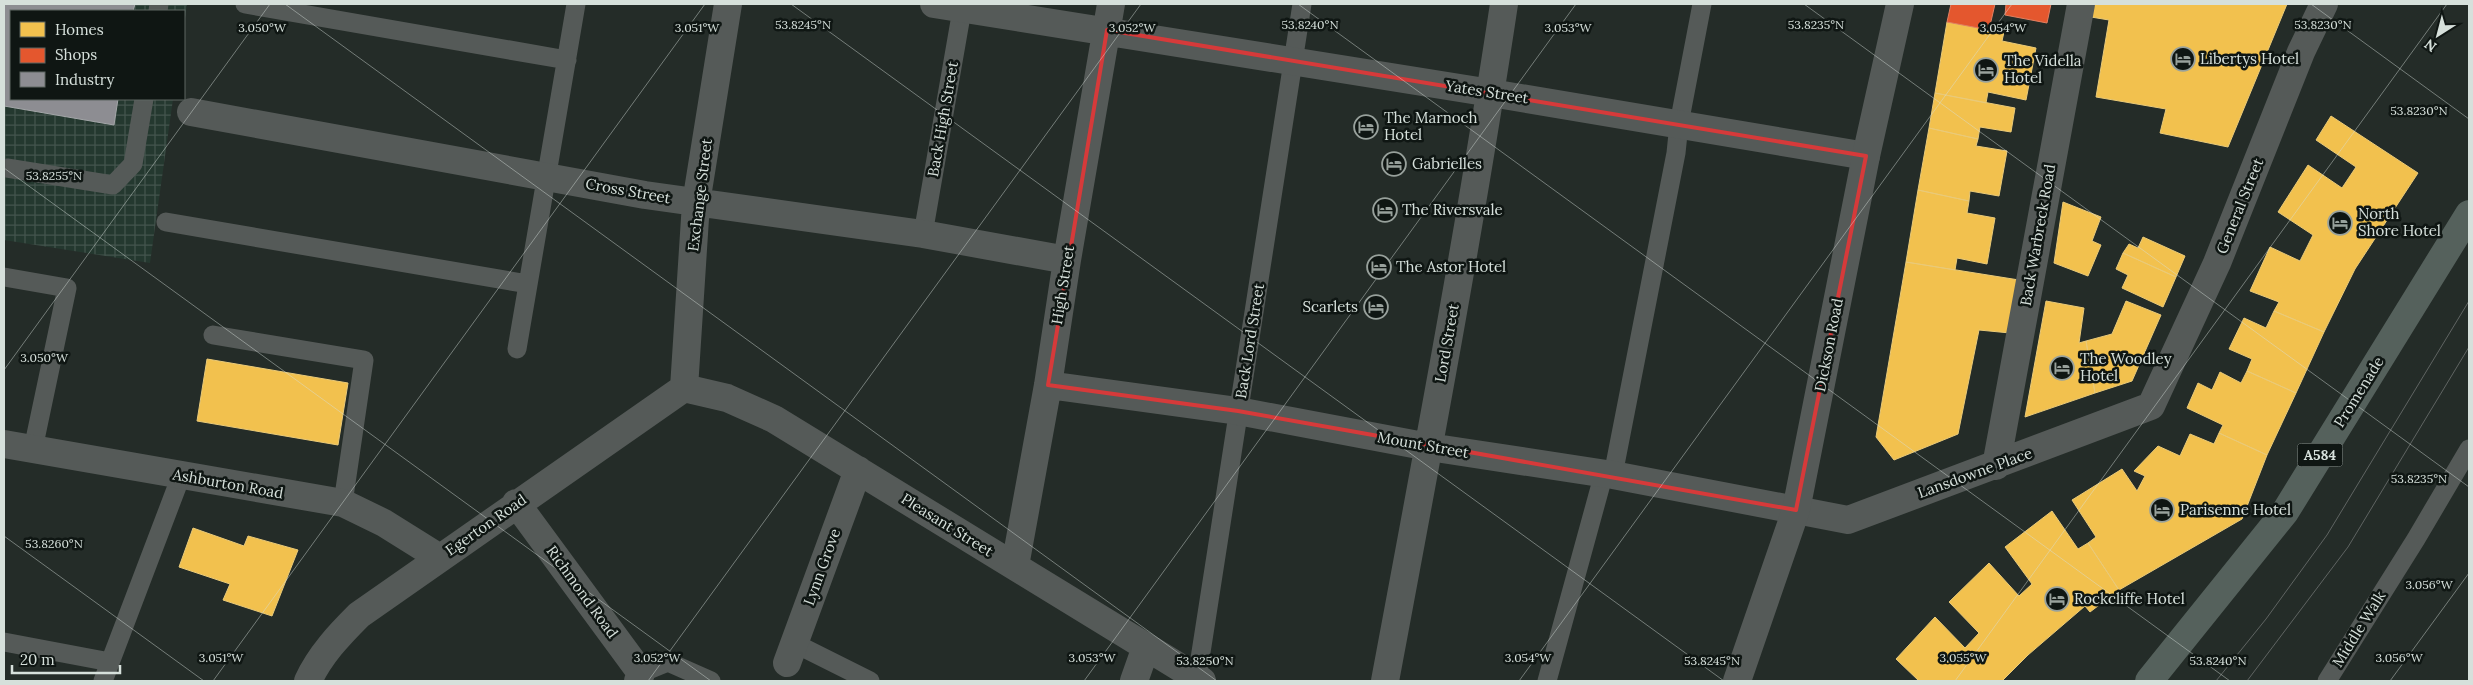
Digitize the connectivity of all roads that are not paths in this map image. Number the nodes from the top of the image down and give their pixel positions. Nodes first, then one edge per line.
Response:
1 (244, 4) edge
2 (576, 4) edge
3 (728, 4) edge
4 (934, 4) edge
5 (1111, 4) edge
6 (1302, 4) edge
7 (1504, 4) edge
8 (1702, 4) edge
9 (1900, 4) edge
10 (2081, 4) edge
11 (2324, 4) edge
12 (963, 6) edge
13 (1107, 30) junction
14 (567, 60) junction
15 (1293, 62) junction
16 (1491, 93) junction
17 (144, 100) edge
18 (191, 112) dead end
19 (1679, 124) junction
20 (1866, 156) junction
21 (7, 168) dead end
22 (547, 177) junction
23 (696, 203) junction
24 (2469, 214) edge
25 (166, 222) dead end
26 (923, 234) junction
27 (1067, 260) junction
28 (4, 277) edge
29 (528, 284) junction
30 (213, 335) dead end
31 (517, 349) dead end
32 (1048, 385) junction
33 (684, 388) junction
34 (2151, 406) joint
35 (1238, 411) junction
36 (4, 444) edge
37 (1429, 447) junction
38 (33, 449) junction
39 (2469, 449) edge
40 (1996, 466) junction
41 (858, 470) junction
42 (1608, 474) junction
43 (181, 476) junction
44 (343, 503) junction
45 (516, 503) junction
46 (1796, 510) junction
47 (440, 558) junction
48 (1014, 566) junction
49 (4, 642) edge
50 (1146, 647) junction
51 (790, 653) joint
52 (110, 662) junction
53 (640, 677) edge
54 (1199, 680) edge
55 (102, 681) edge
56 (308, 681) edge
57 (711, 681) edge
58 (870, 681) edge
59 (1134, 681) edge
60 (1385, 681) edge
61 (1547, 681) edge
62 (1737, 681) edge
63 (2149, 681) edge
64 (2327, 681) edge

1 - 14 lane
2 - 14 lane
3 - 23 street, Exchange Street
4 - 12 street, Yates Street
5 - 13 street, High Street
6 - 15 lane, Back Lord Street
7 - 16 street, Lord Street
8 - 19 lane
9 - 20 street, Dickson Road
10 - 40 street, Back Warbreck Road
11 - 34 street, General Street
12 - 13 street, Yates Street
12 - 26 lane, Back High Street
13 - 15 street, Yates Street
13 - 27 street, High Street
14 - 22 lane
15 - 16 street, Yates Street
15 - 35 lane, Back Lord Street
16 - 19 street, Yates Street
16 - 37 street, Lord Street
17 - 21 lane
18 - 22 street, Cross Street
19 - 20 street, Yates Street
19 - 42 lane
20 - 46 street, Dickson Road
22 - 23 street, Cross Street
22 - 29 lane
23 - 26 street, Cross Street
23 - 33 street, Exchange Street
24 - 63 main road, Promenade / A584
25 - 29 lane
26 - 27 street, Cross Street
27 - 32 street, High Street
28 - 38 lane
29 - 31 lane
30 - 44 lane
32 - 35 street, Mount Street
32 - 48 street, High Street
33 - 41 street, Pleasant Street
33 - 45 street, Egerton Road
34 - 40 street, Lansdowne Place
35 - 37 street, Mount Street
35 - 54 lane, Back Lord Street
36 - 38 street, Ashburton Road
37 - 42 street, Mount Street
37 - 60 street, Lord Street
38 - 43 street, Ashburton Road
39 - 64 lane, Middle Walk
40 - 46 street, Lansdowne Place
41 - 48 street, Pleasant Street
41 - 51 street, Lynn Grove
42 - 46 street, Mount Street
42 - 61 lane
43 - 44 street, Ashburton Road
43 - 52 lane
44 - 47 street, Ashburton Road
45 - 47 street, Egerton Road
45 - 53 street, Richmond Road
46 - 62 street, Dickson Road
47 - 56 street, Egerton Road
48 - 50 street, Pleasant Street
49 - 52 lane
50 - 54 street, Pleasant Street
50 - 59 street
51 - 58 lane
52 - 55 lane
53 - 57 lane

